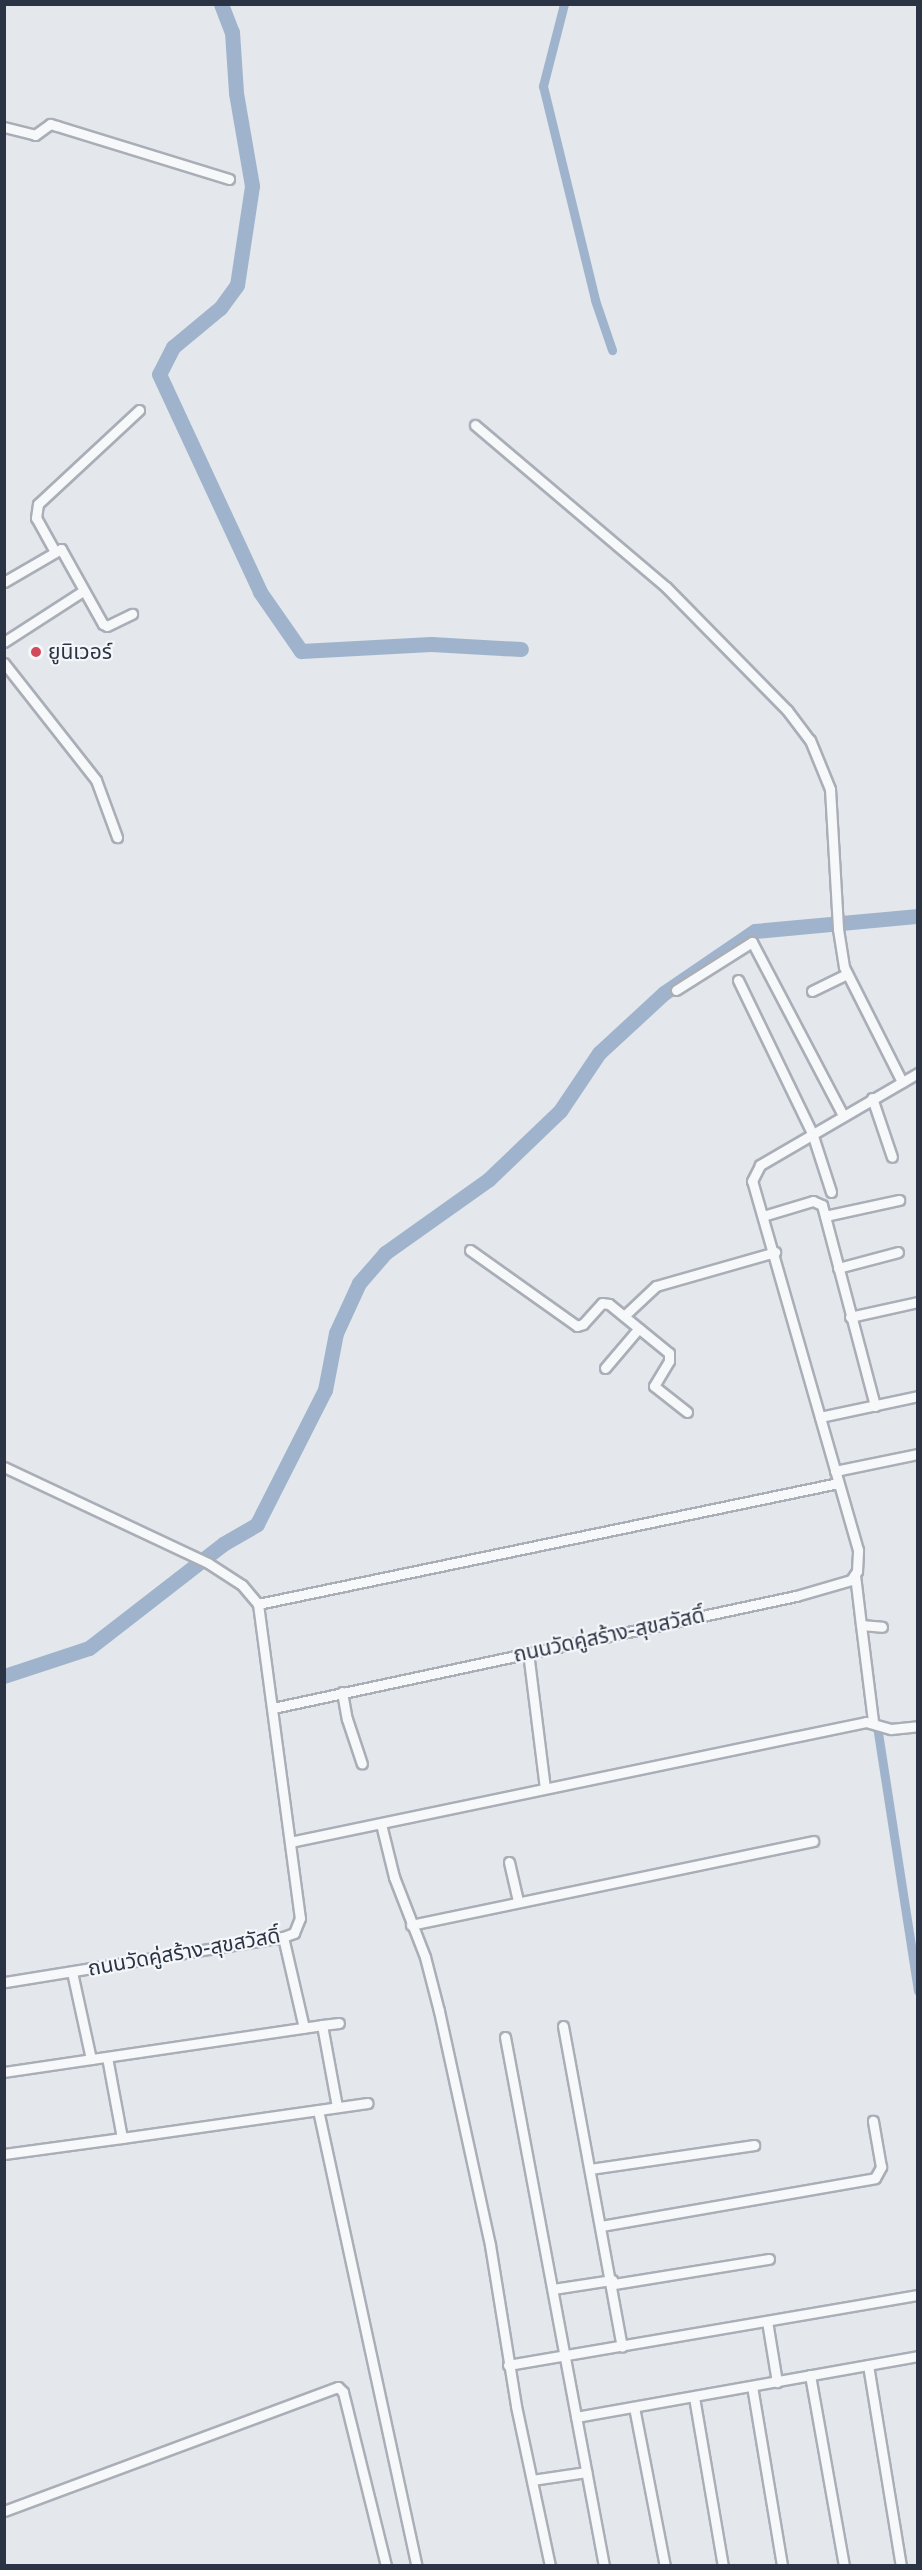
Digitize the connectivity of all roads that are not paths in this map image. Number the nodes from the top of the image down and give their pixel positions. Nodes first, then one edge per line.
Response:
1 (4, 127) edge
2 (229, 179) dead end
3 (139, 410) dead end
4 (475, 425) dead end
5 (54, 550) junction
6 (4, 582) edge
7 (83, 591) junction
8 (132, 614) dead end
9 (4, 642) edge
10 (5, 664) edge
11 (117, 837) dead end
12 (847, 974) junction
13 (738, 980) dead end
14 (676, 990) dead end
15 (812, 991) dead end
16 (918, 1074) edge
17 (902, 1082) junction
18 (872, 1098) junction
19 (843, 1114) junction
20 (812, 1133) junction
21 (892, 1157) dead end
22 (831, 1192) dead end
23 (899, 1200) dead end
24 (763, 1216) junction
25 (825, 1216) junction
26 (470, 1250) dead end
27 (775, 1252) junction
28 (898, 1252) dead end
29 (838, 1268) junction
30 (918, 1302) edge
31 (624, 1316) junction
32 (850, 1317) junction
33 (639, 1328) junction
34 (605, 1368) dead end
35 (918, 1396) edge
36 (875, 1406) junction
37 (687, 1412) dead end
38 (820, 1417) junction
39 (918, 1454) edge
40 (4, 1467) edge
41 (835, 1471) junction
42 (838, 1483) junction
43 (855, 1575) junction
44 (258, 1604) junction
45 (861, 1625) junction
46 (882, 1627) dead end
47 (528, 1652) junction
48 (342, 1692) junction
49 (273, 1708) junction
50 (873, 1721) junction
51 (918, 1726) edge
52 (362, 1764) dead end
53 (545, 1788) junction
54 (381, 1824) junction
55 (813, 1841) dead end
56 (290, 1842) junction
57 (509, 1862) dead end
58 (518, 1901) junction
59 (411, 1925) junction
60 (283, 1937) junction
61 (72, 1972) junction
62 (4, 1982) edge
63 (339, 2023) dead end
64 (322, 2025) junction
65 (563, 2026) dead end
66 (304, 2028) junction
67 (505, 2037) dead end
68 (107, 2057) junction
69 (91, 2059) junction
70 (4, 2072) edge
71 (368, 2103) dead end
72 (337, 2107) junction
73 (318, 2110) junction
74 (873, 2121) dead end
75 (122, 2138) junction
76 (754, 2145) dead end
77 (4, 2154) edge
78 (590, 2169) junction
79 (601, 2226) junction
80 (769, 2259) dead end
81 (613, 2282) junction
82 (553, 2289) junction
83 (918, 2295) edge
84 (767, 2321) junction
85 (622, 2347) junction
86 (918, 2356) edge
87 (565, 2357) junction
88 (508, 2365) junction
89 (868, 2365) junction
90 (810, 2376) junction
91 (777, 2382) junction
92 (752, 2386) junction
93 (694, 2397) junction
94 (634, 2407) junction
95 (576, 2418) junction
96 (586, 2472) junction
97 (532, 2480) junction
98 (4, 2511) edge
99 (386, 2565) edge
100 (417, 2565) edge
101 (550, 2565) edge
102 (604, 2565) edge
103 (665, 2565) edge
104 (723, 2565) edge
105 (782, 2565) edge
106 (844, 2565) edge
107 (902, 2565) edge

1 - 2 street
3 - 5 street
4 - 12 street
5 - 6 street
5 - 7 street
7 - 8 street
7 - 9 street
10 - 11 street
12 - 15 street
12 - 17 street
13 - 20 street
14 - 19 street
16 - 17 street
17 - 18 street
18 - 19 street
18 - 21 street
19 - 20 street
20 - 22 street
20 - 24 street
23 - 25 street
24 - 25 street
24 - 27 street
25 - 29 street
26 - 31 street
27 - 31 street
27 - 38 street
28 - 29 street
29 - 32 street
30 - 32 street
31 - 33 street
32 - 36 street
33 - 34 street
33 - 37 street
35 - 36 street
36 - 38 street
38 - 41 street
39 - 41 street
40 - 44 street
41 - 42 street
42 - 43 street
42 - 44 street
43 - 45 street
43 - 47 street, ถนนวัดคู่สร้าง-สุขสวัสดิ์
44 - 49 street
45 - 46 street
45 - 50 street
47 - 48 street, ถนนวัดคู่สร้าง-สุขสวัสดิ์
47 - 53 street
48 - 49 street, ถนนวัดคู่สร้าง-สุขสวัสดิ์
48 - 52 street
49 - 56 street, ถนนวัดคู่สร้าง-สุขสวัสดิ์
50 - 51 street
50 - 53 street
53 - 54 street
54 - 56 street
54 - 59 street
55 - 58 street
56 - 60 street, ถนนวัดคู่สร้าง-สุขสวัสดิ์
57 - 58 street
58 - 59 street
59 - 88 street
60 - 61 street, ถนนวัดคู่สร้าง-สุขสวัสดิ์
60 - 66 street
61 - 62 street, ถนนวัดคู่สร้าง-สุขสวัสดิ์
61 - 69 street
63 - 64 street
64 - 66 street
64 - 72 street
65 - 78 street
66 - 68 street
67 - 82 street
68 - 69 street
68 - 75 street
69 - 70 street
71 - 72 street
72 - 73 street
73 - 75 street
73 - 100 street
74 - 79 street
75 - 77 street
76 - 78 street
78 - 79 street
79 - 81 street
80 - 81 street
81 - 82 street
81 - 85 street
82 - 87 street
83 - 84 street
84 - 85 street
84 - 91 street
85 - 87 street
86 - 89 street
87 - 88 street
87 - 95 street
88 - 97 street
89 - 90 street
89 - 107 street
90 - 91 street
90 - 106 street
91 - 92 street
92 - 93 street
92 - 105 street
93 - 94 street
93 - 104 street
94 - 95 street
94 - 103 street
95 - 96 street
96 - 97 street
96 - 102 street
97 - 101 street
98 - 99 street

